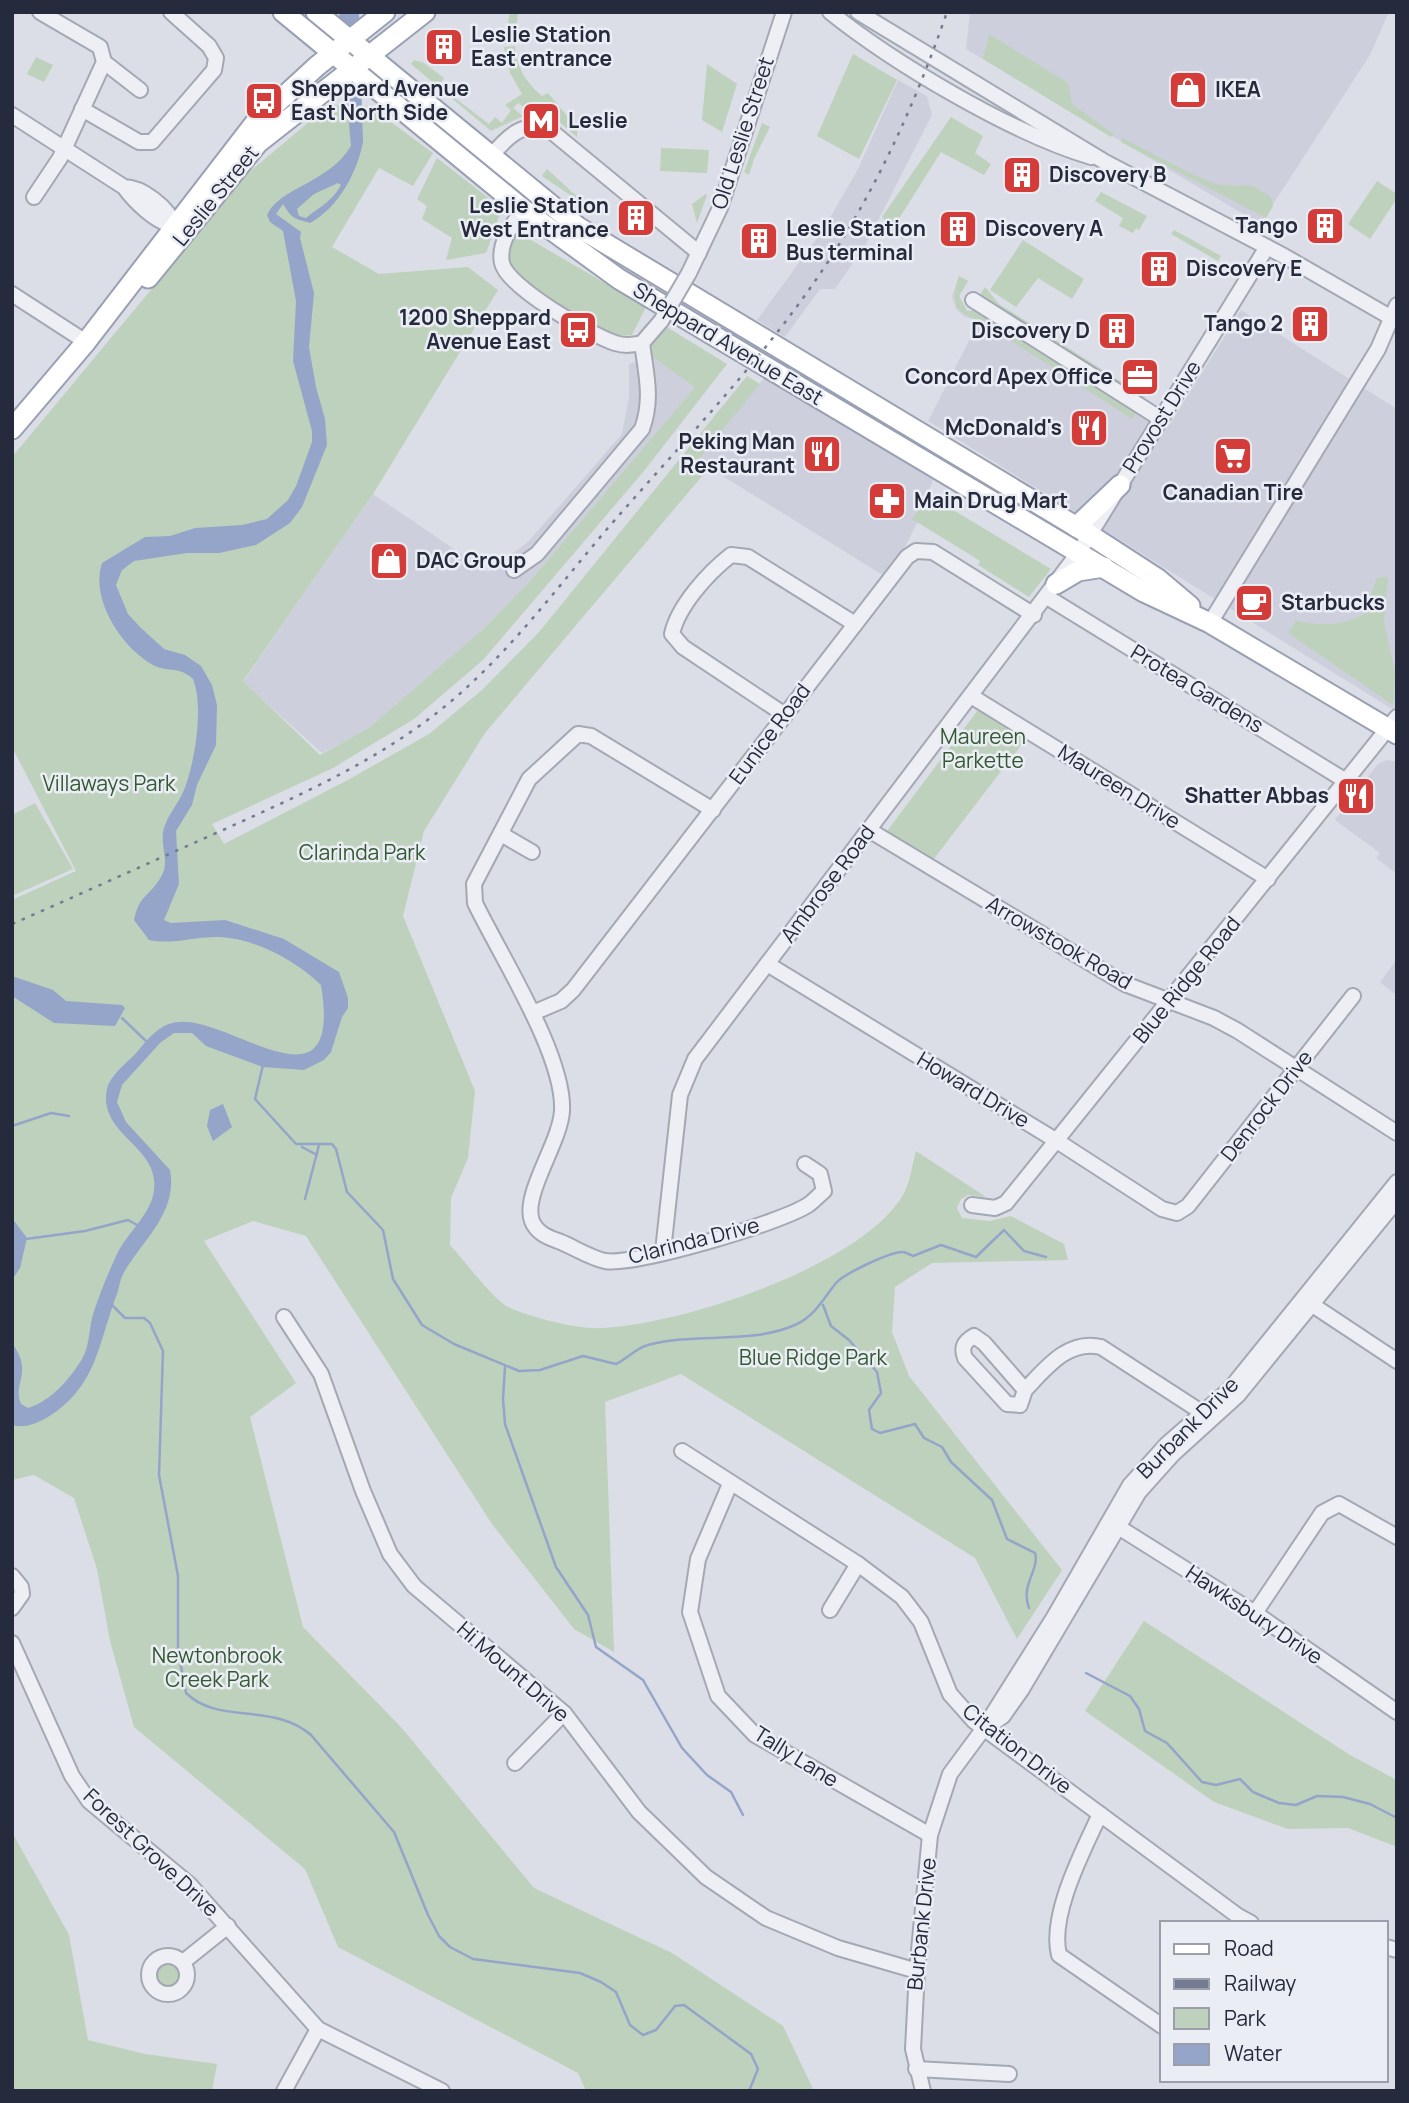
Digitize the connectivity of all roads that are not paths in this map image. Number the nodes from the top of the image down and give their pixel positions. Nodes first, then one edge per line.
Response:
1 (40, 12) edge
2 (171, 12) edge
3 (283, 12) edge
4 (316, 12) edge
5 (385, 12) edge
6 (425, 12) edge
7 (784, 12) edge
8 (830, 12) edge
9 (858, 12) edge
10 (351, 40) junction
11 (332, 54) junction
12 (370, 56) junction
13 (104, 62) junction
14 (351, 71) junction
15 (140, 90) dead end
16 (82, 109) junction
17 (12, 115) edge
18 (63, 146) junction
19 (492, 155) junction
20 (1105, 162) junction
21 (33, 197) dead end
22 (524, 210) junction
23 (180, 229) junction
24 (1267, 247) junction
25 (699, 253) junction
26 (12, 294) edge
27 (973, 300) dead end
28 (1395, 315) edge
29 (86, 342) junction
30 (642, 343) junction
31 (1161, 419) junction
32 (12, 429) edge
33 (1120, 485) joint
34 (1083, 531) junction
35 (1079, 552) junction
36 (1104, 567) junction
37 (514, 570) dead end
38 (1051, 591) junction
39 (1034, 615) junction
40 (1210, 623) junction
41 (855, 624) junction
42 (971, 696) junction
43 (785, 715) junction
44 (1394, 727) edge
45 (1346, 781) junction
46 (713, 810) junction
47 (869, 830) junction
48 (501, 834) junction
49 (532, 852) dead end
50 (1268, 879) junction
51 (769, 965) junction
52 (1353, 996) dead end
53 (1170, 1001) junction
54 (533, 1013) junction
55 (1297, 1069) junction
56 (1397, 1133) edge
57 (1057, 1141) junction
58 (805, 1164) dead end
59 (1397, 1182) edge
60 (1397, 1200) edge
61 (972, 1205) dead end
62 (1177, 1213) joint
63 (663, 1251) junction
64 (1308, 1301) junction
65 (284, 1317) dead end
66 (1397, 1361) edge
67 (1000, 1362) junction
68 (984, 1377) junction
69 (1025, 1390) junction
70 (1208, 1417) junction
71 (682, 1451) dead end
72 (730, 1484) junction
73 (1114, 1524) junction
74 (1397, 1537) edge
75 (858, 1564) junction
76 (12, 1576) edge
77 (12, 1608) edge
78 (830, 1610) dead end
79 (1255, 1613) junction
80 (12, 1643) edge
81 (1397, 1712) edge
82 (564, 1713) junction
83 (984, 1728) junction
84 (515, 1763) dead end
85 (1100, 1814) junction
86 (930, 1835) junction
87 (1248, 1921) edge
88 (228, 1926) junction
89 (183, 1962) dead end
90 (917, 1971) junction
91 (1160, 2025) edge
92 (318, 2029) junction
93 (916, 2068) junction
94 (1009, 2074) dead end
95 (284, 2091) edge
96 (442, 2091) edge
97 (923, 2091) edge

1 - 13 street
2 - 16 street
3 - 11 main road, Sheppard Avenue East
4 - 10 main road, Sheppard Avenue East
5 - 10 main road, Leslie Street
6 - 12 main road, Leslie Street
7 - 25 street, Old Leslie Street
8 - 20 street
9 - 20 street
10 - 11 main road, Leslie Street
10 - 12 main road, Sheppard Avenue East
11 - 14 main road, Sheppard Avenue East
11 - 23 main road, Leslie Street
12 - 14 main road, Leslie Street
12 - 19 main road, Sheppard Avenue East
13 - 15 street
13 - 16 street
14 - 22 main road, Sheppard Avenue East
14 - 23 main road, Leslie Street
16 - 18 street
17 - 18 street
18 - 21 street
18 - 23 street
19 - 25 street
19 - 34 main road, Sheppard Avenue East
20 - 24 street
22 - 30 street
22 - 35 main road, Sheppard Avenue East
23 - 29 main road, Leslie Street
24 - 28 street
24 - 31 street, Provost Drive
25 - 30 street, Old Leslie Street, bridge
26 - 29 street
27 - 31 street
28 - 40 street
29 - 32 main road, Leslie Street
30 - 37 street
31 - 33 street, Provost Drive
33 - 34 main road
34 - 35 street
34 - 40 main road, Sheppard Avenue East
35 - 36 main road, Sheppard Avenue East
35 - 38 street, Ambrose Road
36 - 38 main road
36 - 40 main road, Sheppard Avenue East
38 - 39 street, Ambrose Road
38 - 45 street, Protea Gardens
39 - 41 street, Eunice Road
39 - 42 street, Ambrose Road
40 - 44 main road, Sheppard Avenue East
41 - 43 street, Eunice Road
41 - 43 street
42 - 47 street, Ambrose Road
42 - 50 street, Maureen Drive
43 - 46 street, Eunice Road
44 - 45 street, Blue Ridge Road
45 - 50 street, Blue Ridge Road
46 - 48 street, Clarinda Drive
46 - 54 street, Eunice Road
47 - 51 street, Ambrose Road
47 - 53 street, Arrowstook Road
48 - 49 street
48 - 54 street, Clarinda Drive
50 - 53 street, Blue Ridge Road
51 - 57 street, Howard Drive
51 - 63 street, Ambrose Road
52 - 55 street, Denrock Drive
53 - 55 street, Arrowstook Road
53 - 57 street, Blue Ridge Road
54 - 63 street, Clarinda Drive
55 - 56 street, Arrowstook Road
55 - 62 street, Denrock Drive
57 - 61 street, Blue Ridge Road
57 - 62 street, Howard Drive
58 - 63 street, Clarinda Drive
59 - 64 street, Burbank Drive
60 - 64 street, Burbank Drive
64 - 66 street
64 - 70 street, Burbank Drive
65 - 82 street, Hi Mount Drive
67 - 68 street
67 - 68 street
67 - 69 street
68 - 69 street
69 - 70 street
70 - 73 street, Burbank Drive
71 - 72 street, Citation Drive
72 - 75 street, Citation Drive
72 - 86 street, Tally Lane
73 - 79 street, Hawksbury Drive
73 - 83 street, Burbank Drive
74 - 79 street
75 - 78 street
75 - 83 street, Citation Drive
76 - 77 street
79 - 81 street, Hawksbury Drive
80 - 88 street, Forest Grove Drive
82 - 84 street
82 - 90 street, Hi Mount Drive
83 - 85 street, Citation Drive
83 - 86 street, Burbank Drive
85 - 87 street, Citation Drive
85 - 91 street
86 - 90 street, Burbank Drive
88 - 89 street
88 - 92 street, Forest Grove Drive
90 - 93 street, Burbank Drive
92 - 95 street
92 - 96 street, Forest Grove Drive
93 - 94 street
93 - 97 street, Burbank Drive

